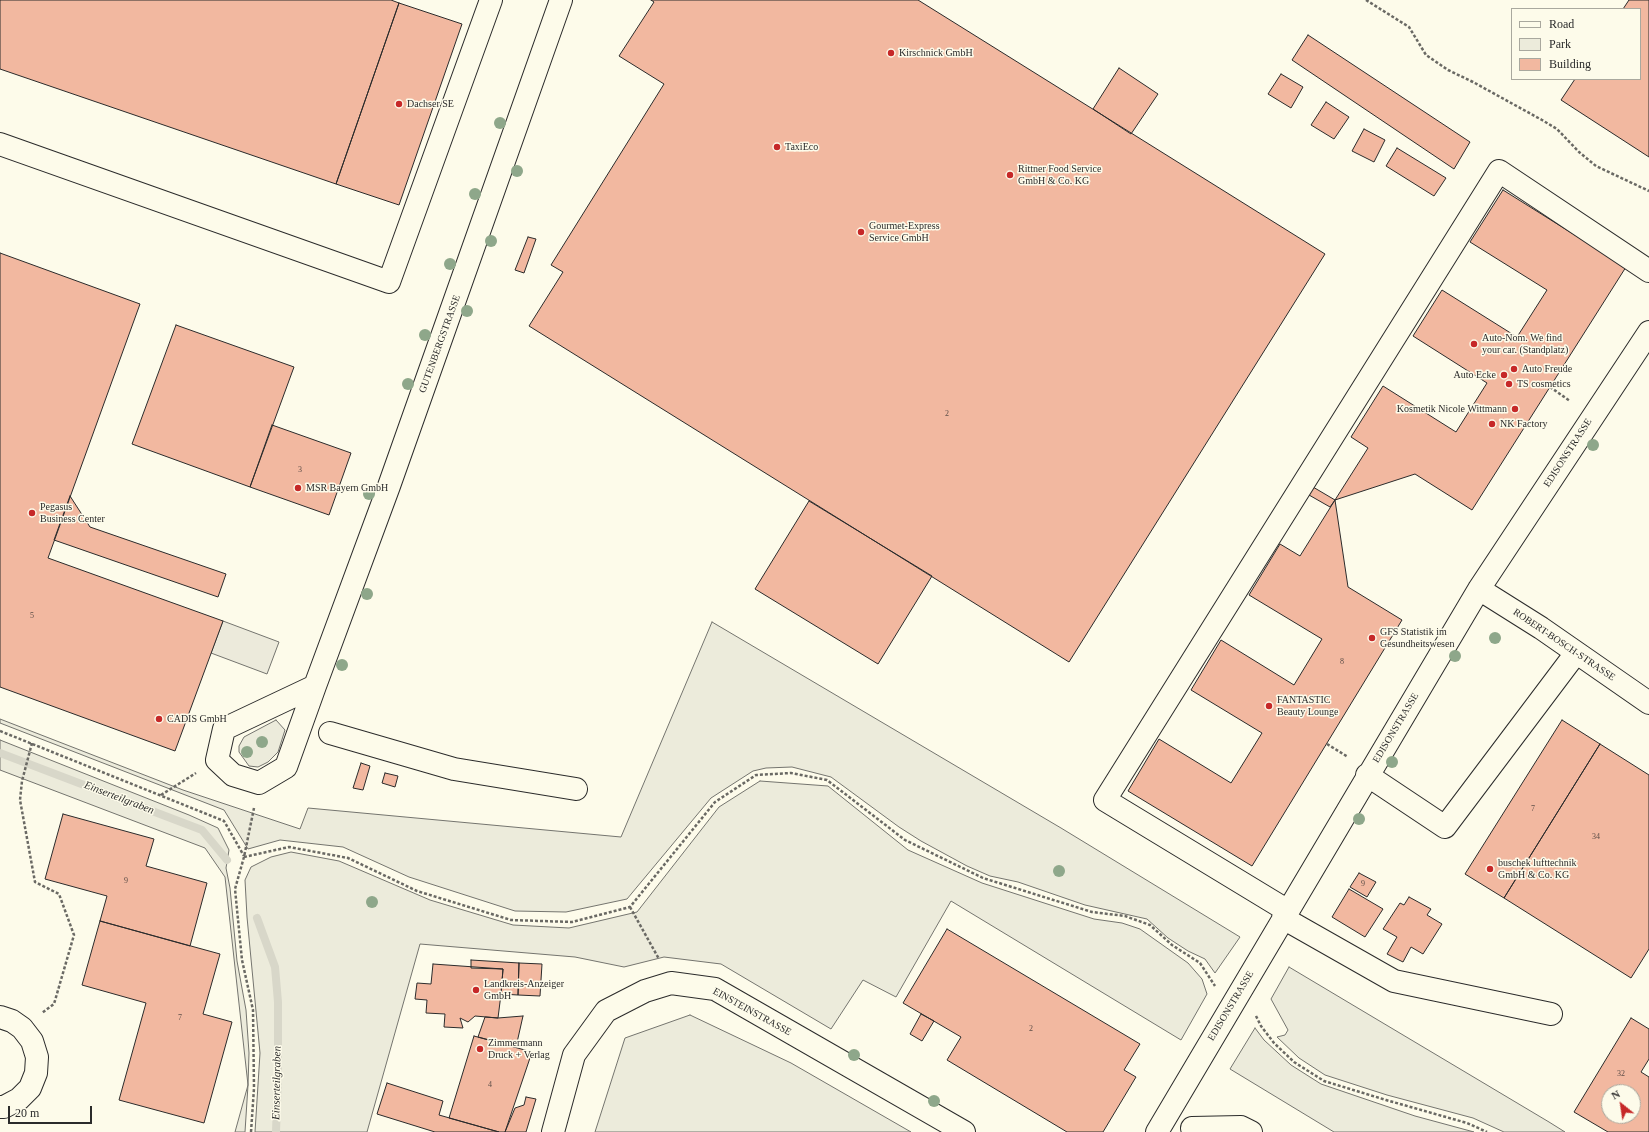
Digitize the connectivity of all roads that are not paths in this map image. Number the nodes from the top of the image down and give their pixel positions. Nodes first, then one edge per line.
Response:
1 (491, 0) edge
2 (560, 0) edge
3 (0, 144) edge
4 (1649, 271) edge
5 (1649, 332) edge
6 (1479, 589) junction
7 (1576, 653) junction
8 (315, 686) junction
9 (1649, 703) edge
10 (330, 733) dead end
11 (1367, 775) junction
12 (576, 789) dead end
13 (1286, 914) junction
14 (1551, 1014) dead end
15 (0, 1017) edge
16 (0, 1107) edge
17 (1160, 1128) edge
18 (1195, 1130) edge
19 (554, 1132) edge
20 (964, 1132) edge
21 (1251, 1132) edge

1 - 3 street
2 - 8 street, GUTENBERGSTRASSE
4 - 13 street
5 - 6 street, EDISONSTRASSE
6 - 7 street, ROBERT-BOSCH-STRASSE
6 - 11 street, EDISONSTRASSE
7 - 9 street, ROBERT-BOSCH-STRASSE
7 - 11 street
8 - 8 street, GUTENBERGSTRASSE
10 - 12 street
11 - 13 street, EDISONSTRASSE
13 - 14 street
13 - 17 street, EDISONSTRASSE
15 - 16 street
17 - 18 street
18 - 21 street
19 - 20 street, EINSTEINSTRASSE

